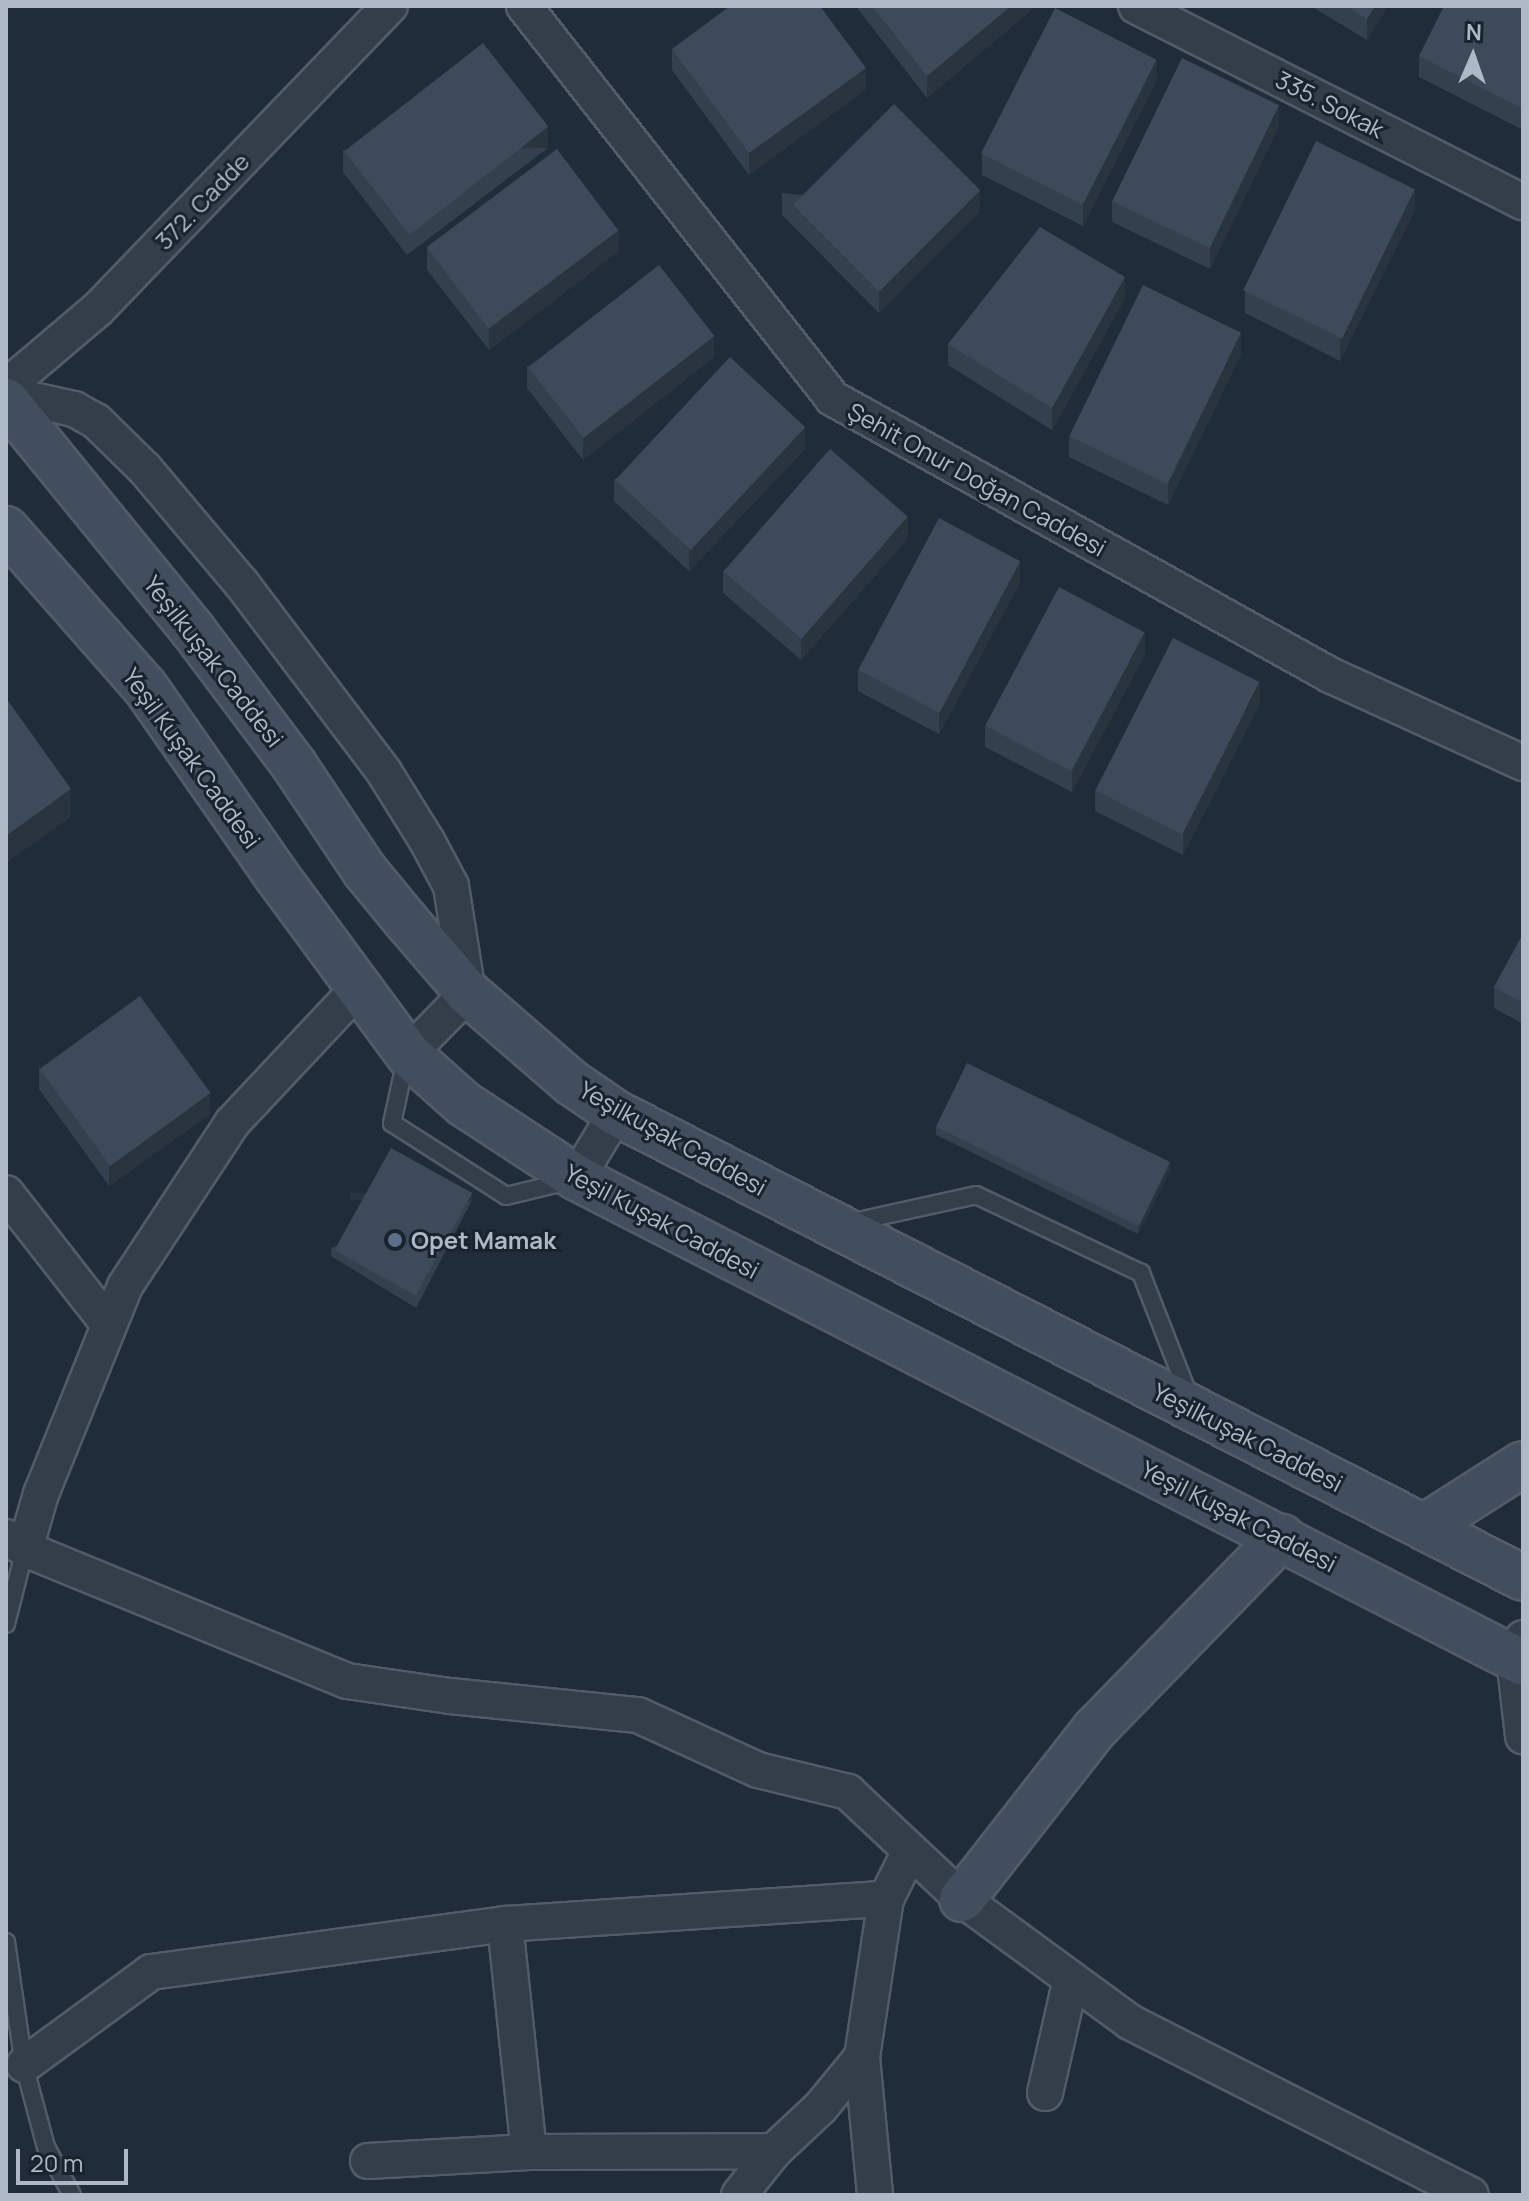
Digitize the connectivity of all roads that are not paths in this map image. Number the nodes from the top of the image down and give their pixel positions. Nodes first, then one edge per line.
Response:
1 (390, 6) edge
2 (524, 6) edge
3 (1136, 6) edge
4 (1523, 202) edge
5 (6, 387) edge
6 (6, 394) edge
7 (6, 401) edge
8 (6, 529) edge
9 (1523, 763) edge
10 (358, 989) junction
11 (468, 993) junction
12 (408, 1054) junction
13 (616, 1113) junction
14 (577, 1178) junction
15 (6, 1193) edge
16 (837, 1226) junction
17 (109, 1325) junction
18 (1194, 1409) junction
19 (1523, 1464) edge
20 (1424, 1527) junction
21 (1282, 1537) junction
22 (16, 1543) edge
23 (1523, 1578) edge
24 (6, 1624) edge
25 (1520, 1653) edge
26 (1523, 1736) edge
27 (909, 1853) junction
28 (886, 1899) junction
29 (962, 1899) junction
30 (505, 1924) junction
31 (6, 1942) edge
32 (1071, 1979) junction
33 (862, 2057) junction
34 (24, 2065) junction
35 (1045, 2093) dead end
36 (774, 2151) junction
37 (529, 2152) junction
38 (368, 2161) dead end
39 (72, 2195) edge
40 (739, 2195) edge
41 (875, 2195) edge
42 (1471, 2195) edge

1 - 5 street, 372. Cadde
2 - 9 street, Şehit Onur Doğan Caddesi
3 - 4 street, 335. Sokak
6 - 11 street
7 - 11 main road, Yeşilkuşak Caddesi
8 - 10 main road, Yeşil Kuşak Caddesi
10 - 12 main road, Yeşil Kuşak Caddesi
10 - 17 street
11 - 12 street
11 - 13 main road, Yeşilkuşak Caddesi
12 - 14 main road, Yeşil Kuşak Caddesi
12 - 14 lane
13 - 14 street
13 - 16 main road, Yeşilkuşak Caddesi
14 - 21 main road, Yeşil Kuşak Caddesi
15 - 17 street
16 - 18 main road, Yeşilkuşak Caddesi
16 - 18 lane
17 - 22 street
18 - 20 main road, Yeşilkuşak Caddesi
19 - 20 main road
20 - 23 main road, Yeşilkuşak Caddesi
21 - 25 main road, Yeşil Kuşak Caddesi
21 - 29 main road
22 - 24 lane
22 - 27 street
25 - 26 street
27 - 28 street
27 - 29 street
28 - 30 street
28 - 33 street
29 - 32 street
30 - 34 street
30 - 37 street
31 - 34 lane
32 - 35 street
32 - 42 street
33 - 36 street
33 - 41 street
34 - 39 lane
36 - 37 street
36 - 40 street
37 - 38 street

